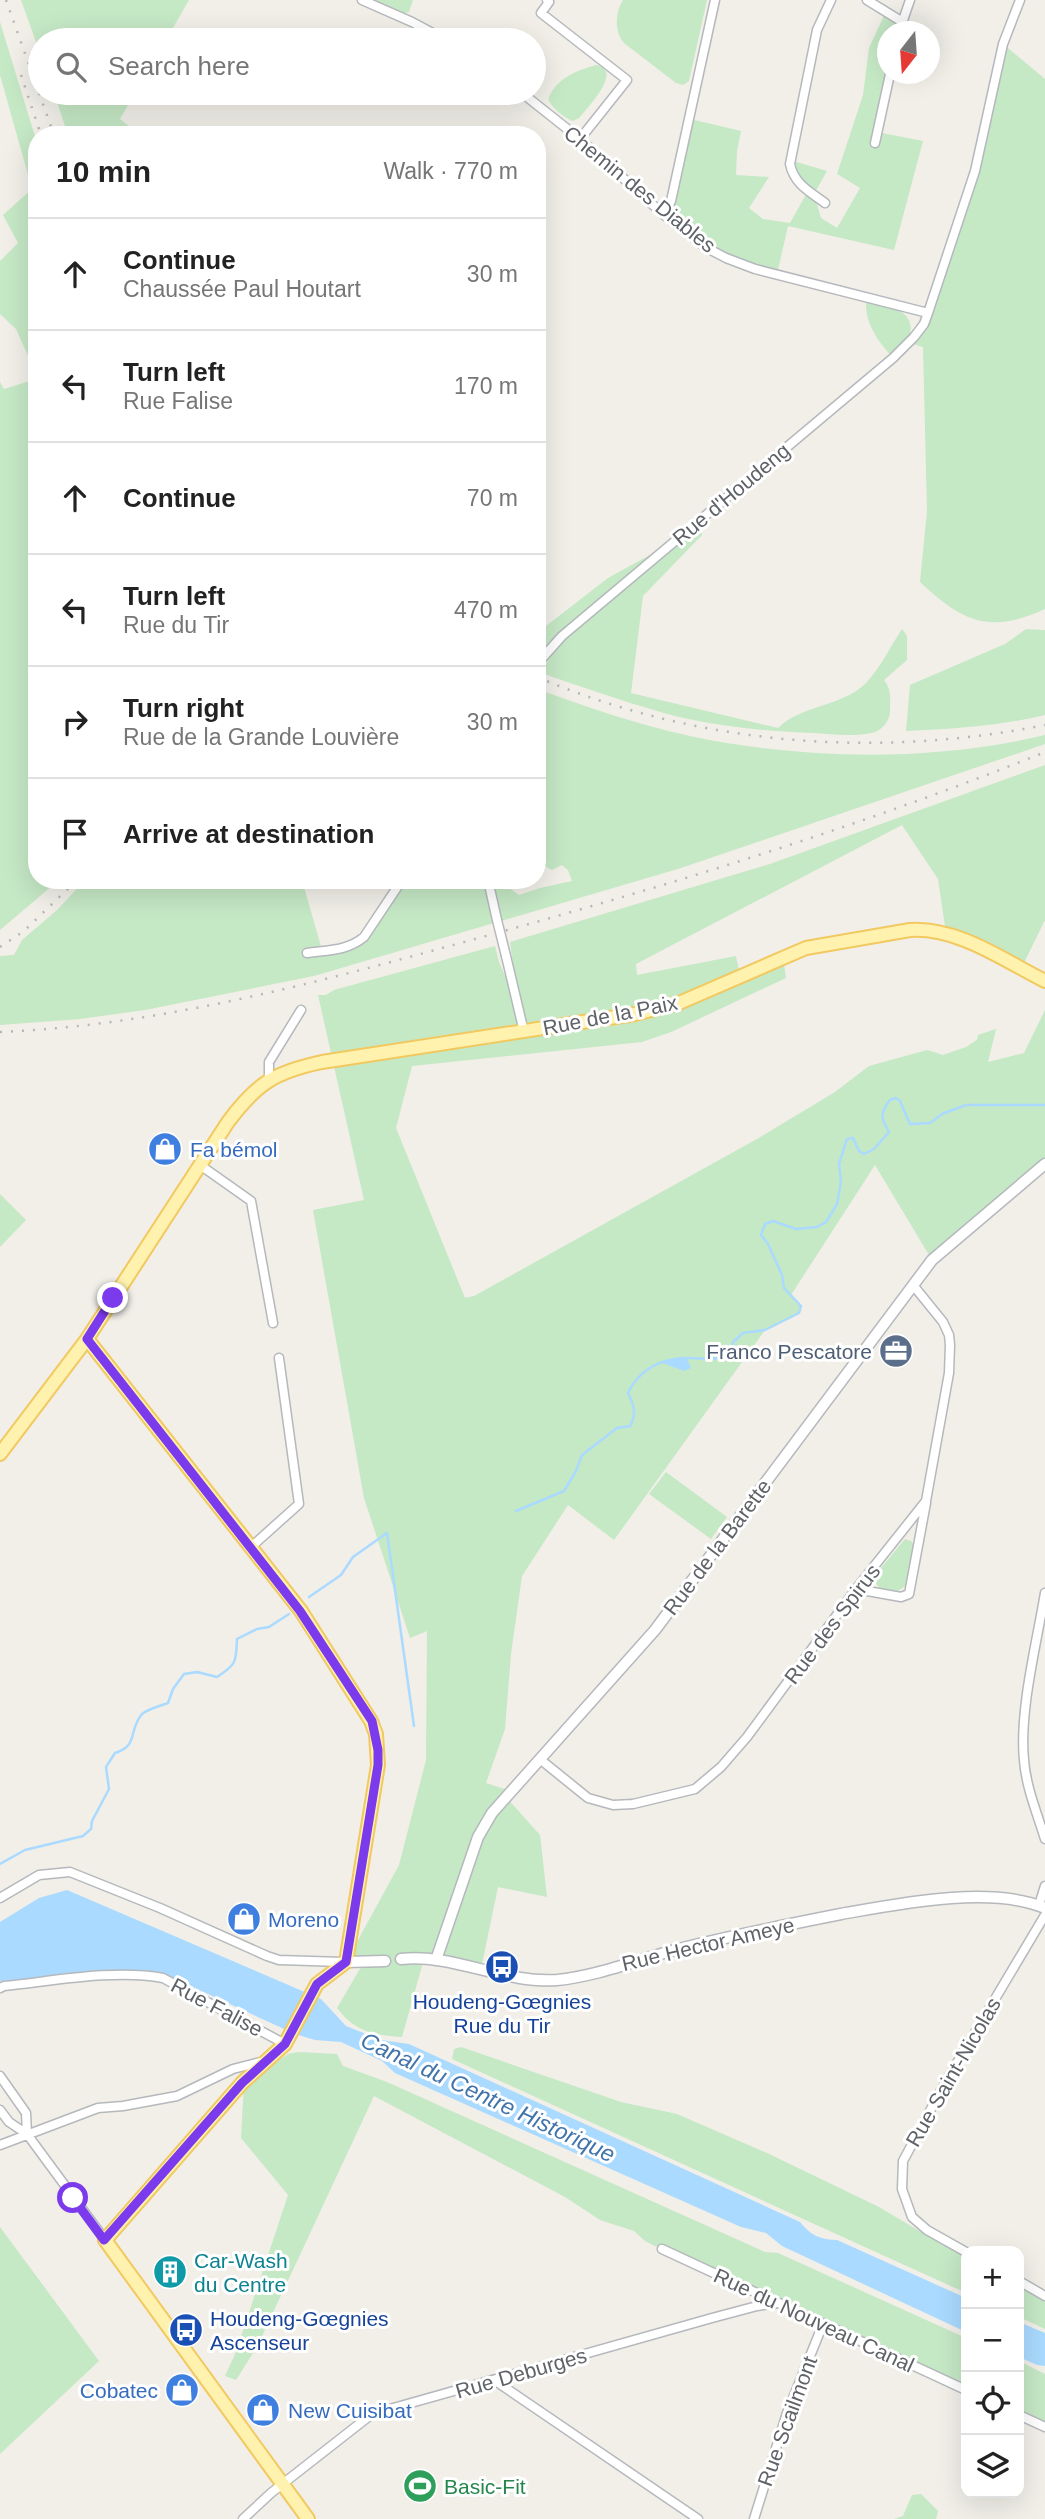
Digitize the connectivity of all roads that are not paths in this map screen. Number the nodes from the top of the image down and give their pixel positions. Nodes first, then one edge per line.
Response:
1 (362, 0) edge
2 (547, 0) edge
3 (715, 0) edge
4 (831, 0) edge
5 (867, 0) edge
6 (910, 0) edge
7 (1020, 0) edge
8 (901, 21) joint
9 (423, 28) edge
10 (888, 84) edge
11 (537, 105) edge
12 (580, 139) junction
13 (875, 143) dead end
14 (825, 203) dead end
15 (664, 215) junction
16 (928, 313) junction
17 (546, 654) edge
18 (396, 889) edge
19 (490, 889) edge
20 (307, 953) dead end
21 (1045, 981) edge
22 (301, 1010) dead end
23 (524, 1031) junction
24 (269, 1079) junction
25 (1045, 1164) edge
26 (200, 1165) junction
27 (913, 1285) junction
28 (273, 1323) dead end
29 (87, 1339) junction
30 (279, 1358) dead end
31 (0, 1454) edge
32 (926, 1501) junction
33 (251, 1547) junction
34 (856, 1589) junction
35 (1045, 1593) edge
36 (541, 1760) junction
37 (1045, 1839) edge
38 (1045, 1886) edge
39 (0, 1898) edge
40 (1043, 1909) edge
41 (401, 1959) dead end
42 (436, 1960) junction
43 (385, 1961) dead end
44 (346, 1962) junction
45 (0, 1988) edge
46 (285, 2044) junction
47 (270, 2060) junction
48 (0, 2076) edge
49 (0, 2110) edge
50 (26, 2134) junction
51 (0, 2145) edge
52 (104, 2240) junction
53 (662, 2249) dead end
54 (961, 2249) edge
55 (1024, 2284) edge
56 (1045, 2296) edge
57 (779, 2303) junction
58 (823, 2324) junction
59 (494, 2380) junction
60 (961, 2388) edge
61 (1024, 2417) edge
62 (1045, 2427) edge
63 (282, 2483) junction
64 (243, 2519) edge
65 (309, 2519) edge
66 (698, 2519) edge
67 (754, 2519) edge

1 - 9 street
2 - 12 street
3 - 15 street
4 - 14 street
5 - 8 street
6 - 8 street
7 - 16 street
10 - 13 street
11 - 12 street, Chemin des Diables
12 - 15 street, Chemin des Diables
15 - 16 street, Chemin des Diables
16 - 17 street, Rue d'Houdeng
18 - 20 street
19 - 23 street, bridge
21 - 23 main road, Rue de la Paix
22 - 24 street
23 - 24 main road, Rue de la Paix
24 - 26 main road, Rue de la Paix
25 - 27 street, Rue de la Barette
26 - 28 street
26 - 29 main road, Rue de la Paix
27 - 32 street, Rue des Spirus
27 - 36 street, Rue de la Barette
29 - 31 main road, Rue de la Paix
29 - 33 main road
30 - 33 street
32 - 34 street, Rue des Spirus
32 - 34 street
33 - 44 main road
34 - 36 street, Rue des Spirus
35 - 37 street
36 - 42 street, Rue de la Barette
38 - 40 street, Rue Saint-Nicolas
39 - 44 street
40 - 42 street, Rue Hector Ameye
40 - 54 street, Rue Saint-Nicolas
41 - 42 street, Rue Hector Ameye
43 - 44 street
44 - 46 main road
45 - 46 street, Rue Falise
46 - 47 main road, Rue Falise
47 - 50 street, Rue Falise
47 - 52 main road, Rue Falise
48 - 50 street
49 - 50 street
50 - 51 street, Rue Falise
50 - 52 street
52 - 63 main road
53 - 57 street, Rue du Nouveau Canal
55 - 56 street
57 - 58 street, Rue du Nouveau Canal
57 - 59 street, Rue Deburges
58 - 60 street, Rue du Nouveau Canal
58 - 67 street, Rue Scailmont
59 - 63 street, Rue Deburges
59 - 66 street
61 - 62 street
63 - 64 street, Rue Deburges
63 - 65 main road

